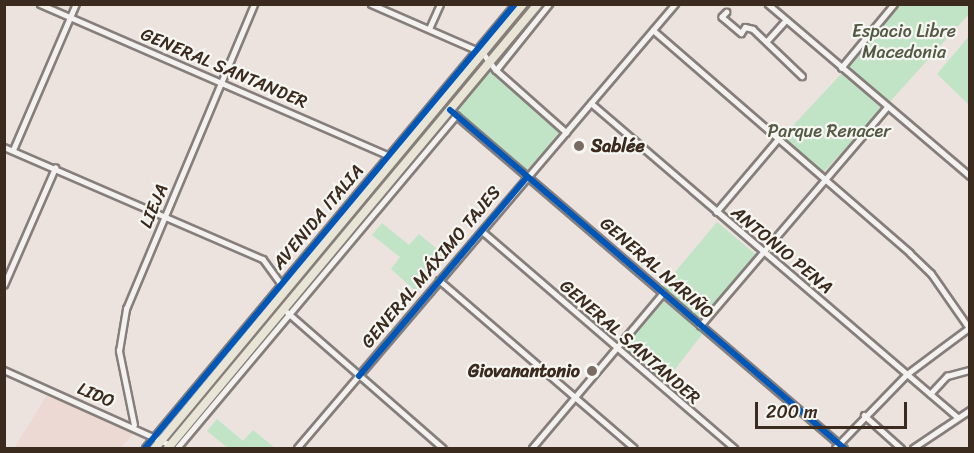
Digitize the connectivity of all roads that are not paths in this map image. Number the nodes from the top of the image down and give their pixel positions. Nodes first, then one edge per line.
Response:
1 (40, 4) edge
2 (76, 4) edge
3 (254, 4) edge
4 (371, 4) edge
5 (440, 4) edge
6 (515, 4) edge
7 (523, 4) edge
8 (538, 4) edge
9 (549, 4) edge
10 (675, 4) edge
11 (768, 4) edge
12 (894, 4) edge
13 (727, 12) dead end
14 (70, 17) junction
15 (786, 20) junction
16 (429, 29) junction
17 (653, 30) junction
18 (767, 41) junction
19 (480, 51) junction
20 (491, 61) junction
21 (472, 67) junction
22 (841, 68) junction
23 (496, 70) junction
24 (480, 74) junction
25 (802, 76) dead end
26 (221, 82) junction
27 (591, 103) junction
28 (887, 107) junction
29 (453, 113) junction
30 (566, 132) junction
31 (778, 139) junction
32 (4, 147) edge
33 (13, 150) junction
34 (392, 159) junction
35 (55, 168) junction
36 (969, 176) edge
37 (527, 177) junction
38 (825, 180) junction
39 (716, 212) junction
40 (164, 215) junction
41 (482, 231) junction
42 (763, 252) junction
43 (439, 280) junction
44 (281, 284) junction
45 (4, 285) edge
46 (663, 293) junction
47 (286, 311) junction
48 (700, 326) junction
49 (969, 328) edge
50 (618, 349) junction
51 (4, 370) edge
52 (969, 370) edge
53 (907, 374) junction
54 (359, 376) junction
55 (930, 394) junction
56 (576, 398) junction
57 (969, 410) edge
58 (864, 415) junction
59 (957, 417) junction
60 (134, 425) junction
61 (160, 437) junction
62 (837, 446) edge
63 (173, 447) edge
64 (145, 448) edge
65 (155, 448) edge
66 (297, 448) edge
67 (443, 448) edge
68 (532, 448) edge
69 (634, 448) edge
70 (734, 448) edge
71 (844, 448) edge
72 (901, 448) edge
73 (913, 448) edge

1 - 14 street, GENERAL SANTANDER
2 - 14 street
3 - 26 street, LIEJA
4 - 16 street
5 - 16 street
6 - 19 street, AVENIDA ITALIA
7 - 19 main road, AVENIDA ITALIA
8 - 20 main road, AVENIDA ITALIA
9 - 23 street
10 - 17 street, GENERAL MÁXIMO TAJES
11 - 15 street
12 - 22 street
13 - 18 street
14 - 26 street, GENERAL SANTANDER
14 - 33 street
15 - 18 street
15 - 22 street
16 - 19 street
17 - 27 street, GENERAL MÁXIMO TAJES
17 - 31 street
18 - 25 street
19 - 20 street
19 - 21 main road, AVENIDA ITALIA
19 - 34 street, AVENIDA ITALIA
20 - 23 street
20 - 24 main road, AVENIDA ITALIA
21 - 24 street
21 - 34 main road, AVENIDA ITALIA
22 - 28 street
23 - 30 street
24 - 29 main road, AVENIDA ITALIA
26 - 34 street, GENERAL SANTANDER
26 - 40 street, LIEJA
27 - 30 street, GENERAL MÁXIMO TAJES
27 - 39 street, ANTONIO PENA
28 - 36 street
28 - 38 street
29 - 37 street, GENERAL NARIÑO
29 - 47 main road, AVENIDA ITALIA
30 - 37 street, GENERAL MÁXIMO TAJES
31 - 38 street
31 - 39 street
32 - 33 street
33 - 35 street
34 - 44 street, AVENIDA ITALIA
34 - 61 main road, AVENIDA ITALIA
35 - 40 street
35 - 45 street
37 - 41 street, GENERAL MÁXIMO TAJES
37 - 46 street, GENERAL NARIÑO
38 - 42 street
38 - 49 street
39 - 42 street, ANTONIO PENA
40 - 44 street
40 - 60 street, LIEJA
41 - 43 street, GENERAL MÁXIMO TAJES
41 - 50 street, GENERAL SANTANDER
42 - 48 street
42 - 53 street, ANTONIO PENA
43 - 54 street, GENERAL MÁXIMO TAJES
43 - 56 street
44 - 61 street, AVENIDA ITALIA
46 - 48 street, GENERAL NARIÑO
46 - 50 street
47 - 54 street
47 - 63 main road, AVENIDA ITALIA
48 - 62 street, GENERAL NARIÑO
49 - 53 street
50 - 56 street
50 - 70 street, GENERAL SANTANDER
51 - 60 street, LIDO
52 - 55 street
53 - 55 street, ANTONIO PENA
53 - 58 street
54 - 66 street, GENERAL MÁXIMO TAJES
54 - 67 street
55 - 59 street, ANTONIO PENA
56 - 68 street
56 - 69 street
57 - 59 street
58 - 62 street
58 - 72 street
59 - 73 street
60 - 61 street, LIDO
61 - 63 street, LIDO
61 - 64 street, AVENIDA ITALIA
61 - 65 main road, AVENIDA ITALIA
62 - 71 street, GENERAL NARIÑO

